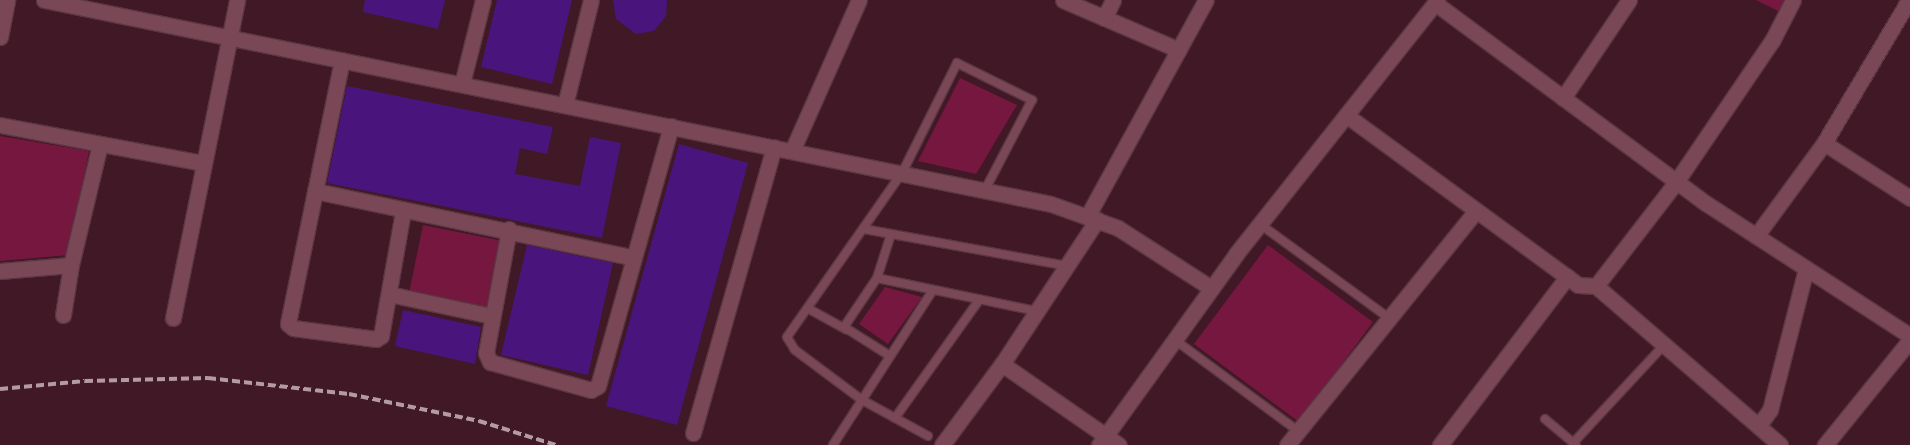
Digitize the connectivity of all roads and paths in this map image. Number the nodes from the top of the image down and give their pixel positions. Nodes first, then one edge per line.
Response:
1 (7, 0) edge
2 (44, 0) edge
3 (237, 0) edge
4 (483, 0) edge
5 (591, 0) edge
6 (859, 0) edge
7 (1063, 0) edge
8 (1113, 0) edge
9 (1206, 0) edge
10 (1630, 0) edge
11 (1793, 0) edge
12 (1909, 0) edge
13 (1436, 2) edge
14 (1104, 18) junction
15 (0, 37) edge
16 (228, 37) junction
17 (1179, 50) junction
18 (342, 60) junction
19 (462, 84) junction
20 (1563, 98) junction
21 (565, 105) junction
22 (1346, 115) junction
23 (0, 125) edge
24 (671, 126) junction
25 (1824, 143) junction
26 (100, 144) junction
27 (774, 147) junction
28 (792, 151) junction
29 (203, 164) junction
30 (902, 173) junction
31 (1676, 182) junction
32 (985, 190) junction
33 (315, 191) junction
34 (1910, 198) edge
35 (403, 211) junction
36 (1476, 211) junction
37 (1092, 218) junction
38 (1260, 224) junction
39 (509, 229) junction
40 (864, 229) junction
41 (891, 234) junction
42 (1756, 236) junction
43 (632, 257) junction
44 (71, 265) junction
45 (1067, 266) junction
46 (1806, 269) junction
47 (0, 271) edge
48 (1566, 277) junction
49 (877, 278) junction
50 (1596, 286) junction
51 (1211, 288) junction
52 (933, 290) junction
53 (389, 294) junction
54 (980, 299) junction
55 (809, 309) junction
56 (1037, 311) junction
57 (63, 315) dead end
58 (492, 316) junction
59 (173, 318) dead end
60 (1390, 318) junction
61 (850, 331) junction
62 (1910, 338) edge
63 (1175, 340) junction
64 (1666, 342) junction
65 (890, 356) junction
66 (1002, 364) junction
67 (862, 400) junction
68 (895, 418) junction
69 (1545, 419) dead end
70 (1759, 425) junction
71 (1298, 431) junction
72 (693, 433) dead end
73 (928, 436) dead end
74 (1103, 440) edge
75 (1575, 444) edge
76 (833, 445) edge
77 (942, 445) edge
78 (1119, 445) edge
79 (1287, 445) edge
80 (1440, 445) edge
81 (1780, 445) edge
82 (1825, 445) edge

1 - 15 street
2 - 16 street
3 - 16 street
4 - 19 street
5 - 21 street
6 - 28 street
7 - 14 street
8 - 14 street
9 - 17 street
10 - 20 street
11 - 31 street
12 - 25 street
13 - 20 street
13 - 22 street
14 - 17 street
16 - 18 street
16 - 29 street
17 - 37 street
18 - 19 street
18 - 33 street
19 - 21 street
20 - 31 street
21 - 24 street
22 - 36 street
22 - 38 street
23 - 26 street
24 - 27 street
24 - 43 street
25 - 34 street
25 - 42 street
26 - 29 street
26 - 44 street
27 - 28 street
27 - 72 street
28 - 30 street
29 - 59 street
30 - 32 street
30 - 32 lane
30 - 40 lane
31 - 42 street
31 - 50 street
32 - 37 street
33 - 35 street
33 - 53 street
35 - 39 street
35 - 53 street
36 - 48 street
36 - 60 street
37 - 45 street
37 - 51 street
38 - 51 street
38 - 60 lane
39 - 43 street
39 - 58 street
40 - 41 lane
40 - 55 lane
41 - 45 lane
41 - 49 lane
42 - 46 street
43 - 58 street
44 - 47 street
44 - 57 street
45 - 56 street
46 - 62 street
46 - 70 street
48 - 50 street
48 - 80 street
49 - 52 lane
49 - 61 lane
50 - 64 street
51 - 63 street
52 - 54 lane
52 - 65 lane
53 - 58 street
54 - 56 lane
54 - 68 lane
55 - 61 lane
55 - 67 lane
56 - 66 street
60 - 71 street
61 - 65 lane
62 - 82 street
63 - 71 lane
63 - 74 street
64 - 70 street
64 - 75 lane
65 - 67 lane
66 - 74 street
66 - 77 street
67 - 68 lane
67 - 76 lane
68 - 73 lane
69 - 75 lane
70 - 81 street
71 - 79 street
74 - 78 street

